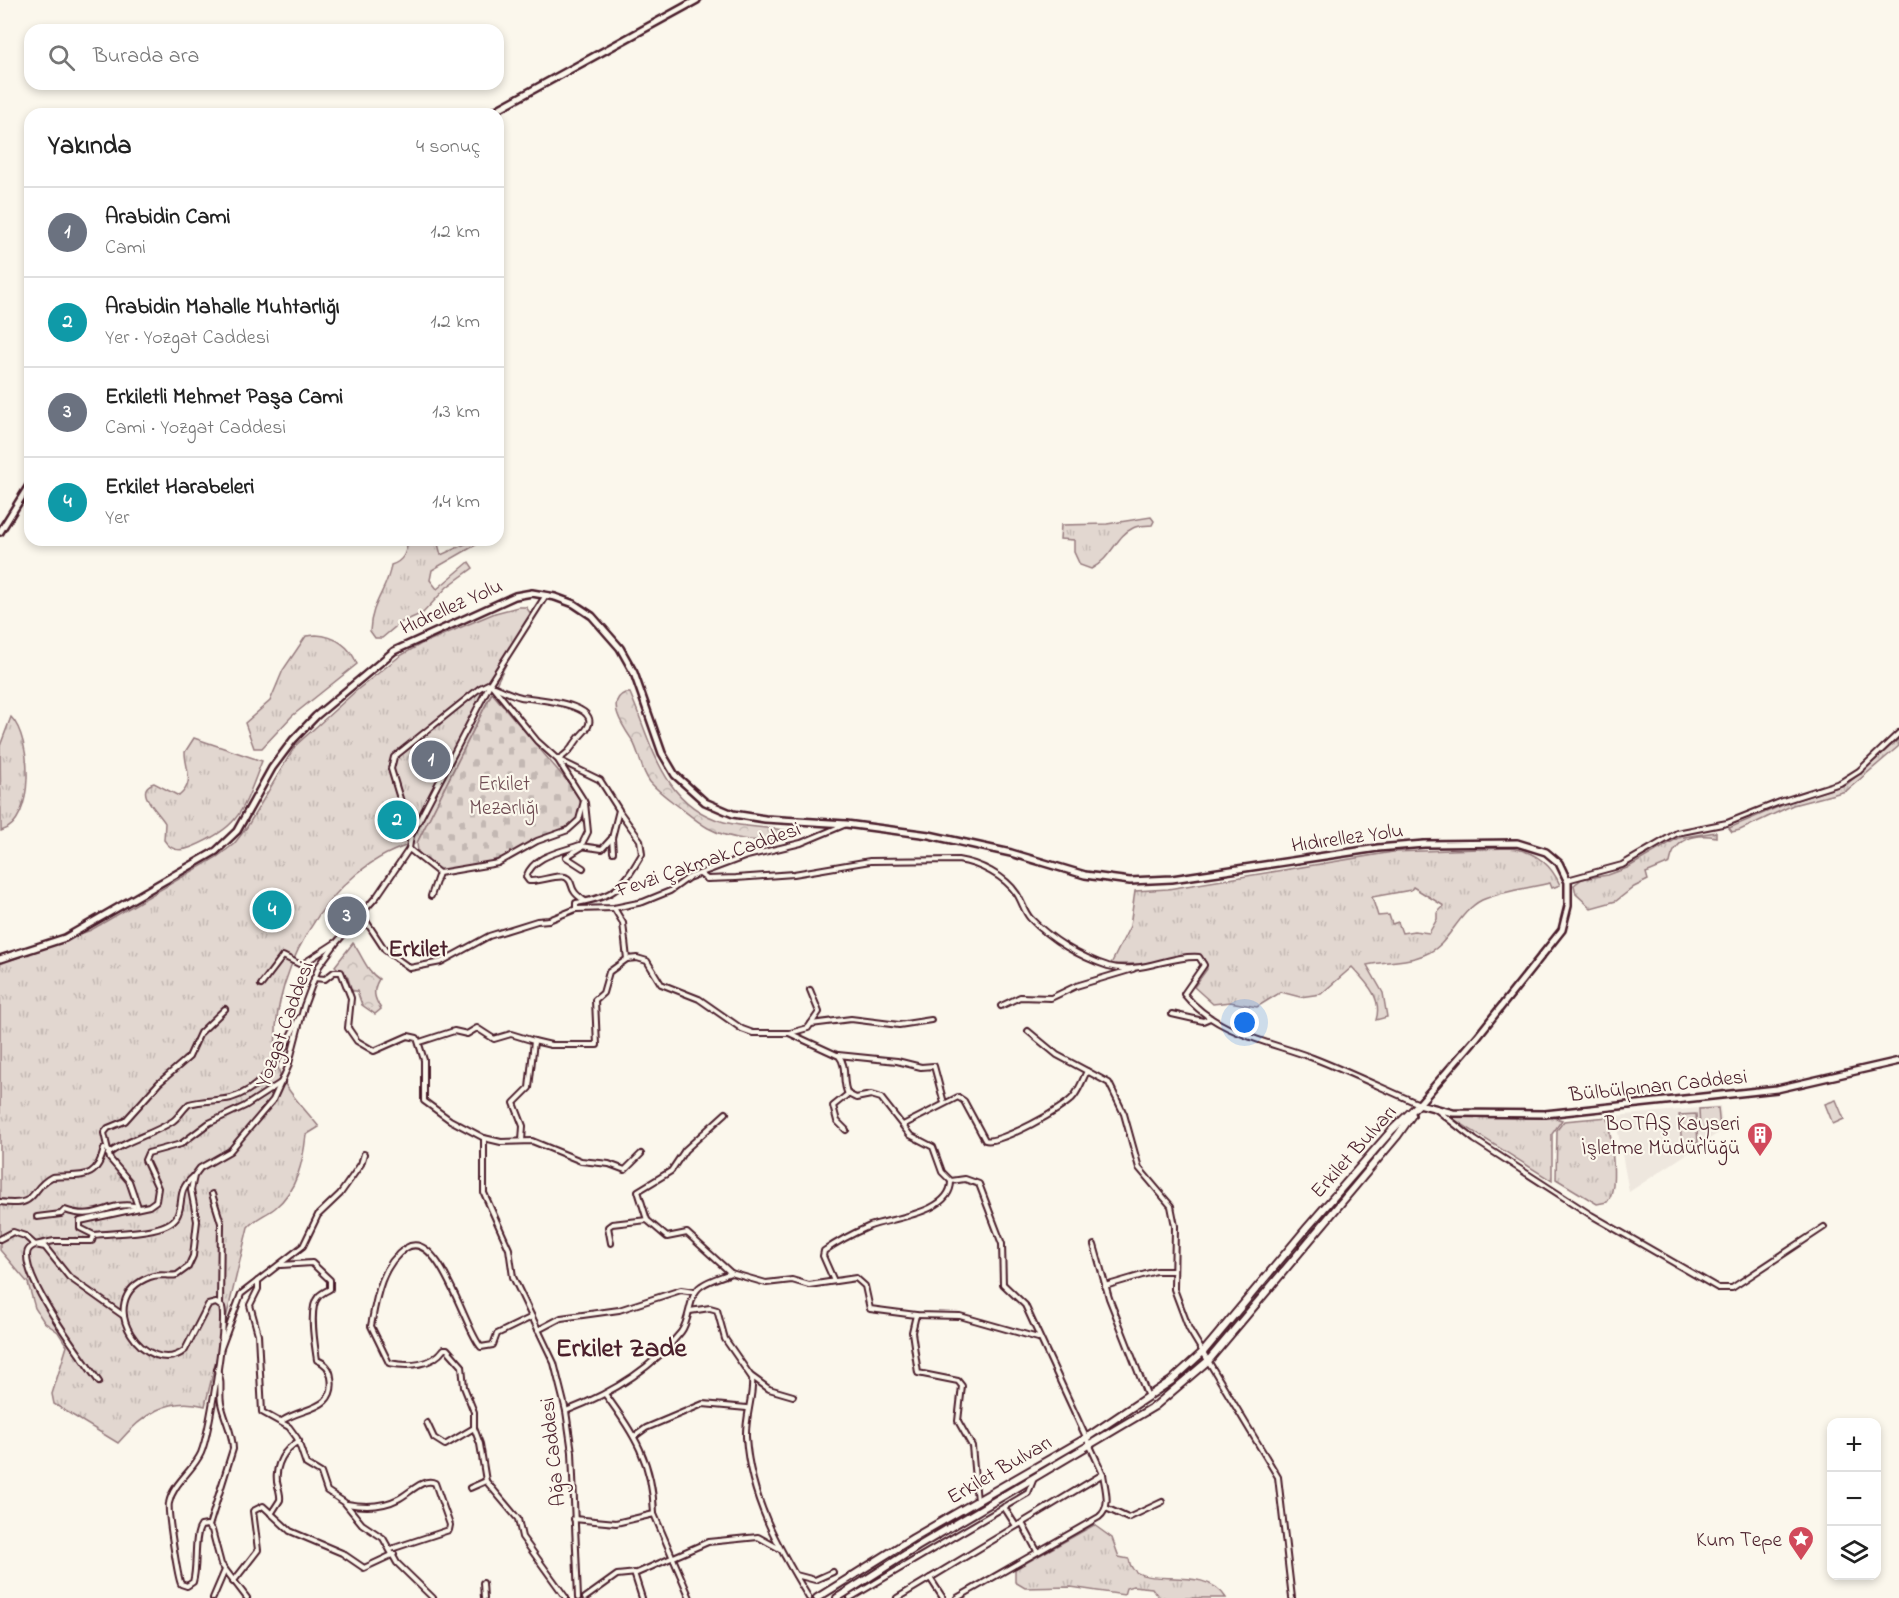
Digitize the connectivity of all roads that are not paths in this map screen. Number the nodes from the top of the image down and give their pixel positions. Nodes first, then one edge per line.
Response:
1 (697, 0) edge
2 (500, 108) edge
3 (24, 494) edge
4 (0, 532) edge
5 (546, 595) junction
6 (490, 683) junction
7 (1899, 733) edge
8 (557, 759) junction
9 (585, 803) junction
10 (619, 810) junction
11 (846, 824) junction
12 (411, 836) junction
13 (612, 838) junction
14 (581, 846) junction
15 (409, 849) junction
16 (613, 852) dead end
17 (583, 868) dead end
18 (439, 873) junction
19 (700, 874) junction
20 (1567, 880) junction
21 (431, 896) dead end
22 (585, 902) junction
23 (614, 908) junction
24 (576, 909) junction
25 (362, 915) junction
26 (336, 943) junction
27 (0, 959) edge
28 (627, 959) junction
29 (1138, 968) junction
30 (314, 978) junction
31 (261, 985) dead end
32 (810, 990) dead end
33 (1001, 1006) dead end
34 (225, 1009) dead end
35 (1172, 1014) dead end
36 (301, 1015) junction
37 (1210, 1018) junction
38 (931, 1020) dead end
39 (811, 1024) junction
40 (1028, 1031) dead end
41 (789, 1033) junction
42 (534, 1041) junction
43 (420, 1042) junction
44 (837, 1055) junction
45 (1899, 1062) edge
46 (1087, 1071) junction
47 (283, 1081) junction
48 (848, 1094) junction
49 (944, 1103) junction
50 (1419, 1104) junction
51 (1437, 1110) junction
52 (726, 1113) dead end
53 (903, 1125) junction
54 (846, 1130) dead end
55 (483, 1138) junction
56 (522, 1141) junction
57 (105, 1145) junction
58 (108, 1154) junction
59 (364, 1154) dead end
60 (641, 1154) dead end
61 (194, 1176) junction
62 (951, 1181) junction
63 (212, 1194) dead end
64 (0, 1203) edge
65 (138, 1207) junction
66 (37, 1217) dead end
67 (647, 1220) junction
68 (1824, 1227) dead end
69 (94, 1235) junction
70 (0, 1239) edge
71 (611, 1244) dead end
72 (35, 1245) junction
73 (1094, 1245) dead end
74 (280, 1265) junction
75 (1173, 1270) junction
76 (731, 1273) junction
77 (258, 1281) junction
78 (834, 1281) junction
79 (1105, 1286) junction
80 (694, 1292) junction
81 (220, 1305) junction
82 (690, 1311) junction
83 (916, 1315) junction
84 (124, 1316) junction
85 (532, 1317) junction
86 (538, 1330) junction
87 (1039, 1338) junction
88 (1203, 1352) junction
89 (218, 1354) junction
90 (1209, 1360) junction
91 (216, 1370) junction
92 (751, 1376) junction
93 (99, 1382) dead end
94 (605, 1394) junction
95 (793, 1396) dead end
96 (1148, 1397) junction
97 (747, 1408) junction
98 (566, 1411) junction
99 (282, 1421) junction
100 (427, 1423) dead end
101 (474, 1428) junction
102 (635, 1436) junction
103 (1086, 1438) junction
104 (298, 1442) junction
105 (1090, 1445) junction
106 (1103, 1474) junction
107 (1034, 1478) junction
108 (486, 1481) junction
109 (470, 1488) dead end
110 (977, 1501) junction
111 (1162, 1502) dead end
112 (346, 1504) junction
113 (1004, 1507) junction
114 (1106, 1508) junction
115 (271, 1514) junction
116 (654, 1514) junction
117 (574, 1520) junction
118 (1022, 1523) junction
119 (1016, 1526) junction
120 (211, 1528) junction
121 (391, 1549) junction
122 (780, 1549) junction
123 (1038, 1551) junction
124 (394, 1554) junction
125 (671, 1556) junction
126 (225, 1570) junction
127 (833, 1572) dead end
128 (634, 1573) junction
129 (796, 1575) junction
130 (930, 1578) junction
131 (233, 1582) junction
132 (483, 1583) dead end
133 (905, 1593) junction
134 (213, 1598) edge
135 (247, 1598) edge
136 (433, 1598) edge
137 (484, 1598) edge
138 (566, 1598) edge
139 (578, 1598) edge
140 (585, 1598) edge
141 (642, 1598) edge
142 (690, 1598) edge
143 (809, 1598) edge
144 (817, 1598) edge
145 (837, 1598) edge
146 (850, 1598) edge
147 (897, 1598) edge
148 (908, 1598) edge
149 (943, 1598) edge
150 (957, 1598) edge
151 (1292, 1598) edge

1 - 2 street
3 - 4 street
5 - 6 street
5 - 11 street, Hıdrellez Yolu
5 - 27 street, Hıdrellez Yolu
6 - 8 street
6 - 8 street
6 - 12 street
6 - 12 street
7 - 20 street
8 - 9 street
8 - 10 street
9 - 14 street
9 - 18 street
10 - 13 street
10 - 22 street
11 - 19 street, Fevzi Çakmak Caddesi
11 - 20 street, Hıdırellez Yolu
12 - 15 street
13 - 14 street
13 - 16 street
14 - 17 street
14 - 22 street
15 - 18 street
15 - 25 street, Yozgat Caddesi
18 - 21 street
19 - 23 street, Fevzi Çakmak Caddesi
19 - 29 street
20 - 50 street
22 - 24 street
23 - 24 street, Fevzi Çakmak Caddesi
23 - 28 street
24 - 25 street, Fevzi Çakmak Caddesi
25 - 26 street, Yozgat Caddesi
26 - 30 street, Yozgat Caddesi
26 - 31 street
28 - 41 street
28 - 42 street
29 - 33 street
29 - 37 street
30 - 36 street, Yozgat Caddesi
30 - 43 street
32 - 39 street
34 - 57 street
35 - 37 street
36 - 47 street, Yozgat Caddesi
36 - 58 street
37 - 50 street
38 - 39 street
39 - 41 street
40 - 46 street
41 - 44 street
42 - 43 street
42 - 56 street
43 - 55 street
44 - 48 street
44 - 49 street
45 - 51 street, Bülbülpınarı Caddesi
46 - 49 street
46 - 75 street
47 - 61 street, Yozgat Caddesi
47 - 65 street
48 - 53 street
48 - 54 street
49 - 53 street
50 - 51 street, Bülbülpınarı Caddesi
50 - 88 main road, Erkilet Bulvarı
50 - 90 main road, Erkilet Bulvarı
51 - 68 street
52 - 67 street
53 - 62 street
55 - 56 street
55 - 85 street, Ağa Caddesi
56 - 60 street
57 - 58 street
57 - 64 street
58 - 65 street
59 - 74 street
61 - 69 street
61 - 84 street
62 - 78 street
62 - 87 street
63 - 81 street
65 - 66 street
65 - 69 street
67 - 71 street
67 - 76 street
69 - 72 street
70 - 72 street
72 - 84 street
72 - 93 street
73 - 79 street
74 - 77 street
74 - 99 street
75 - 79 street
75 - 88 street
76 - 78 street
76 - 80 street
77 - 89 street
77 - 99 street
78 - 83 street
79 - 96 street
80 - 82 street
80 - 86 street
81 - 84 street
81 - 89 street
82 - 92 street
82 - 94 street
83 - 87 street
83 - 110 street
85 - 86 street, Ağa Caddesi
85 - 101 street
86 - 98 street, Ağa Caddesi
87 - 103 street
88 - 90 street
88 - 96 main road, Erkilet Bulvarı
89 - 91 street
90 - 105 main road, Erkilet Bulvarı
90 - 151 street
91 - 120 street
91 - 120 street
92 - 95 street
92 - 97 street
94 - 98 street
94 - 102 street
96 - 103 main road, Erkilet Bulvarı
97 - 102 street
97 - 122 street
98 - 117 street, Ağa Caddesi
99 - 104 street
100 - 101 street
101 - 108 street
102 - 116 street
103 - 105 street
103 - 110 main road, Erkilet Bulvarı
104 - 112 street
104 - 115 street
105 - 106 street
105 - 107 main road, Erkilet Bulvarı
106 - 114 street
106 - 118 street
107 - 113 street
107 - 145 main road, Erkilet Bulvarı
108 - 109 street
108 - 138 street
110 - 144 main road, Erkilet Bulvarı
111 - 114 street
112 - 121 street
112 - 121 street
113 - 119 street
113 - 146 street
114 - 123 street
115 - 124 street
115 - 131 street
116 - 117 street
116 - 125 street
117 - 139 street, Ağa Caddesi
118 - 119 street
118 - 123 street
119 - 130 street
120 - 126 street
121 - 124 street
122 - 125 street
122 - 129 street
123 - 150 street
124 - 136 street
125 - 128 street
125 - 142 street
126 - 131 street
126 - 134 street
127 - 129 street
128 - 140 street
128 - 141 street
129 - 143 street
130 - 133 street
130 - 149 street
131 - 135 street
132 - 137 street
133 - 147 street
133 - 148 street

